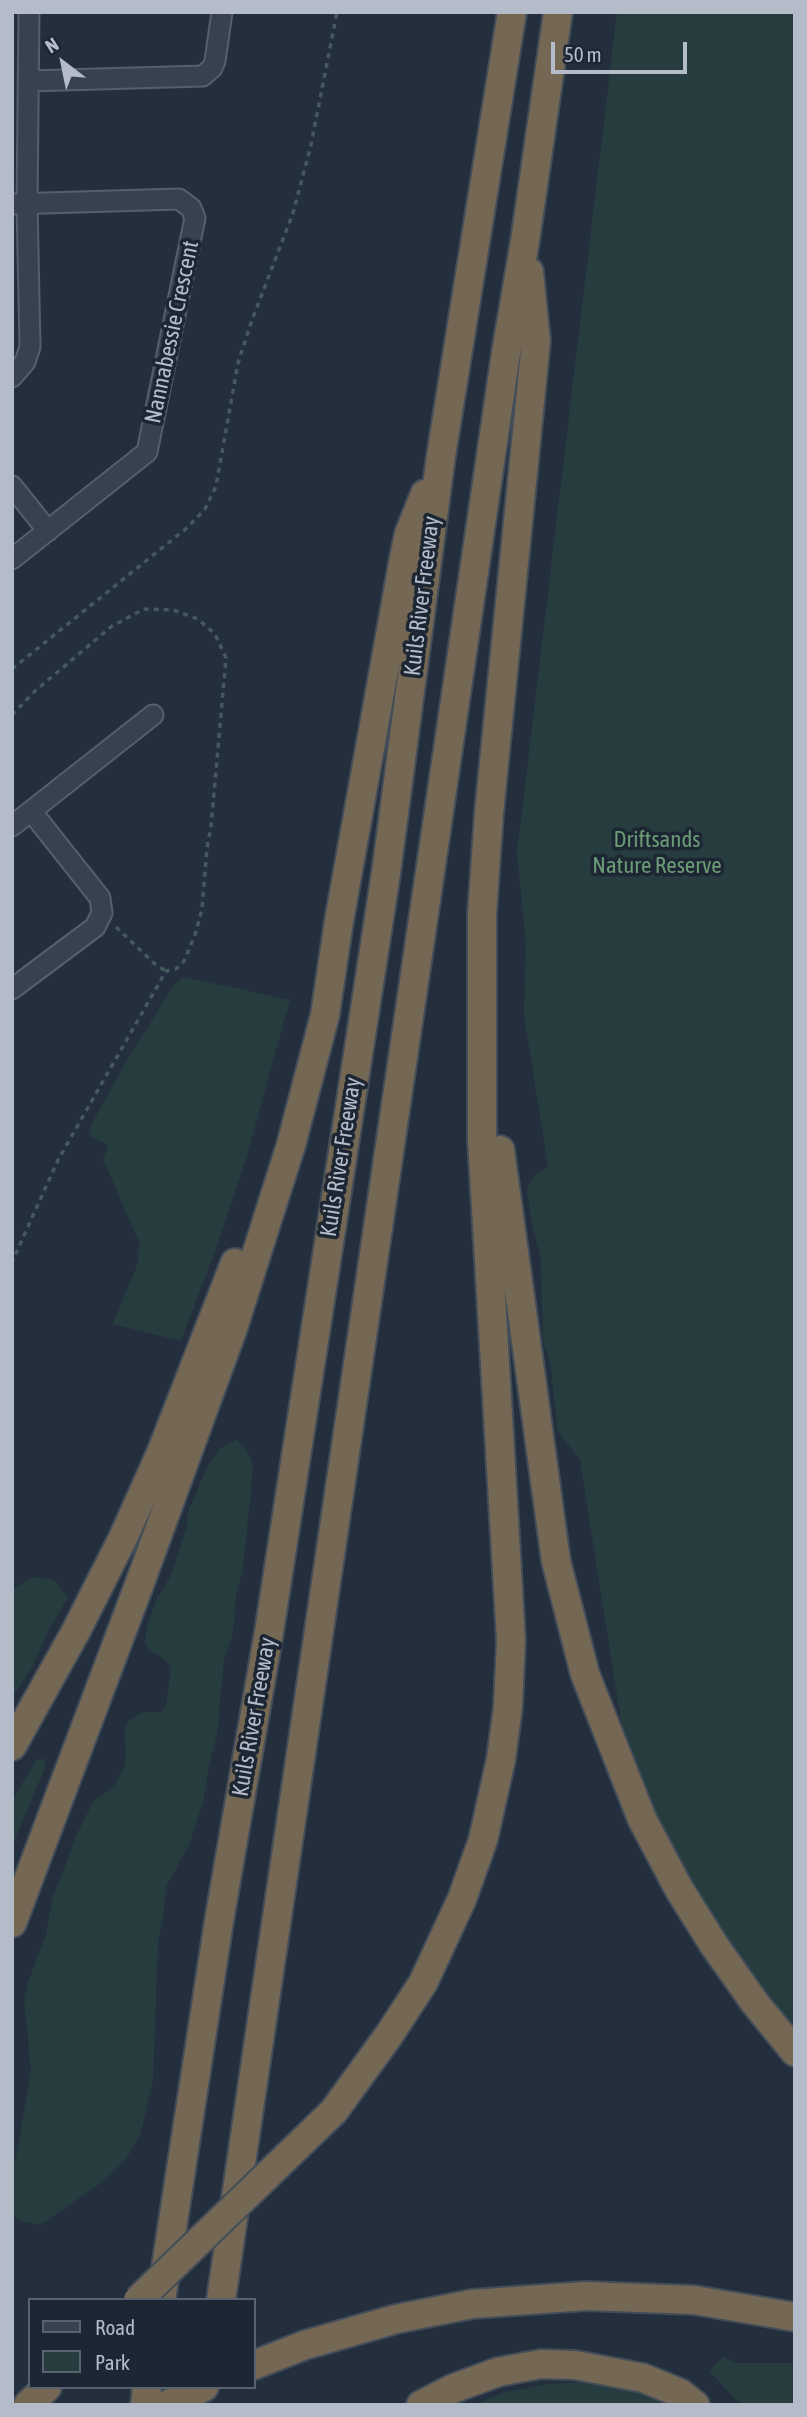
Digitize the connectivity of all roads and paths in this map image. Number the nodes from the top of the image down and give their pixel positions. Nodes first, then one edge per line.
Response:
1 (29, 12) edge
2 (222, 12) edge
3 (337, 12) edge
4 (512, 12) edge
5 (558, 12) edge
6 (29, 82) junction
7 (20, 204) edge
8 (525, 242) junction
9 (12, 377) edge
10 (441, 456) junction
11 (12, 485) edge
12 (48, 531) junction
13 (12, 559) edge
14 (12, 668) edge
15 (12, 715) edge
16 (153, 715) dead end
17 (31, 811) junction
18 (12, 825) edge
19 (102, 913) junction
20 (339, 921) junction
21 (166, 971) junction
22 (12, 989) edge
23 (483, 1029) junction
24 (12, 1262) edge
25 (12, 1746) edge
26 (12, 1923) edge
27 (795, 2052) edge
28 (140, 2298) edge
29 (161, 2298) edge
30 (221, 2298) edge
31 (795, 2317) edge
32 (256, 2364) edge
33 (45, 2389) edge
34 (202, 2389) edge
35 (28, 2405) edge
36 (167, 2405) edge
37 (421, 2405) edge
38 (695, 2405) edge

1 - 6 street
2 - 6 street
3 - 14 path
4 - 10 highway, Kuils River Freeway
5 - 8 highway, Kuils River Freeway
6 - 7 street
7 - 9 street
7 - 12 street, Nannabessie Crescent
8 - 23 highway
8 - 30 highway, Kuils River Freeway
10 - 20 highway
10 - 29 highway, Kuils River Freeway
11 - 12 street
12 - 13 street, Nannabessie Crescent
15 - 21 path
16 - 17 street
17 - 18 street
17 - 19 street
19 - 21 path
19 - 22 street
20 - 25 highway
20 - 26 highway
21 - 24 path
23 - 27 highway
23 - 28 highway, bridge
31 - 32 highway
33 - 35 highway
34 - 36 highway
37 - 38 highway

